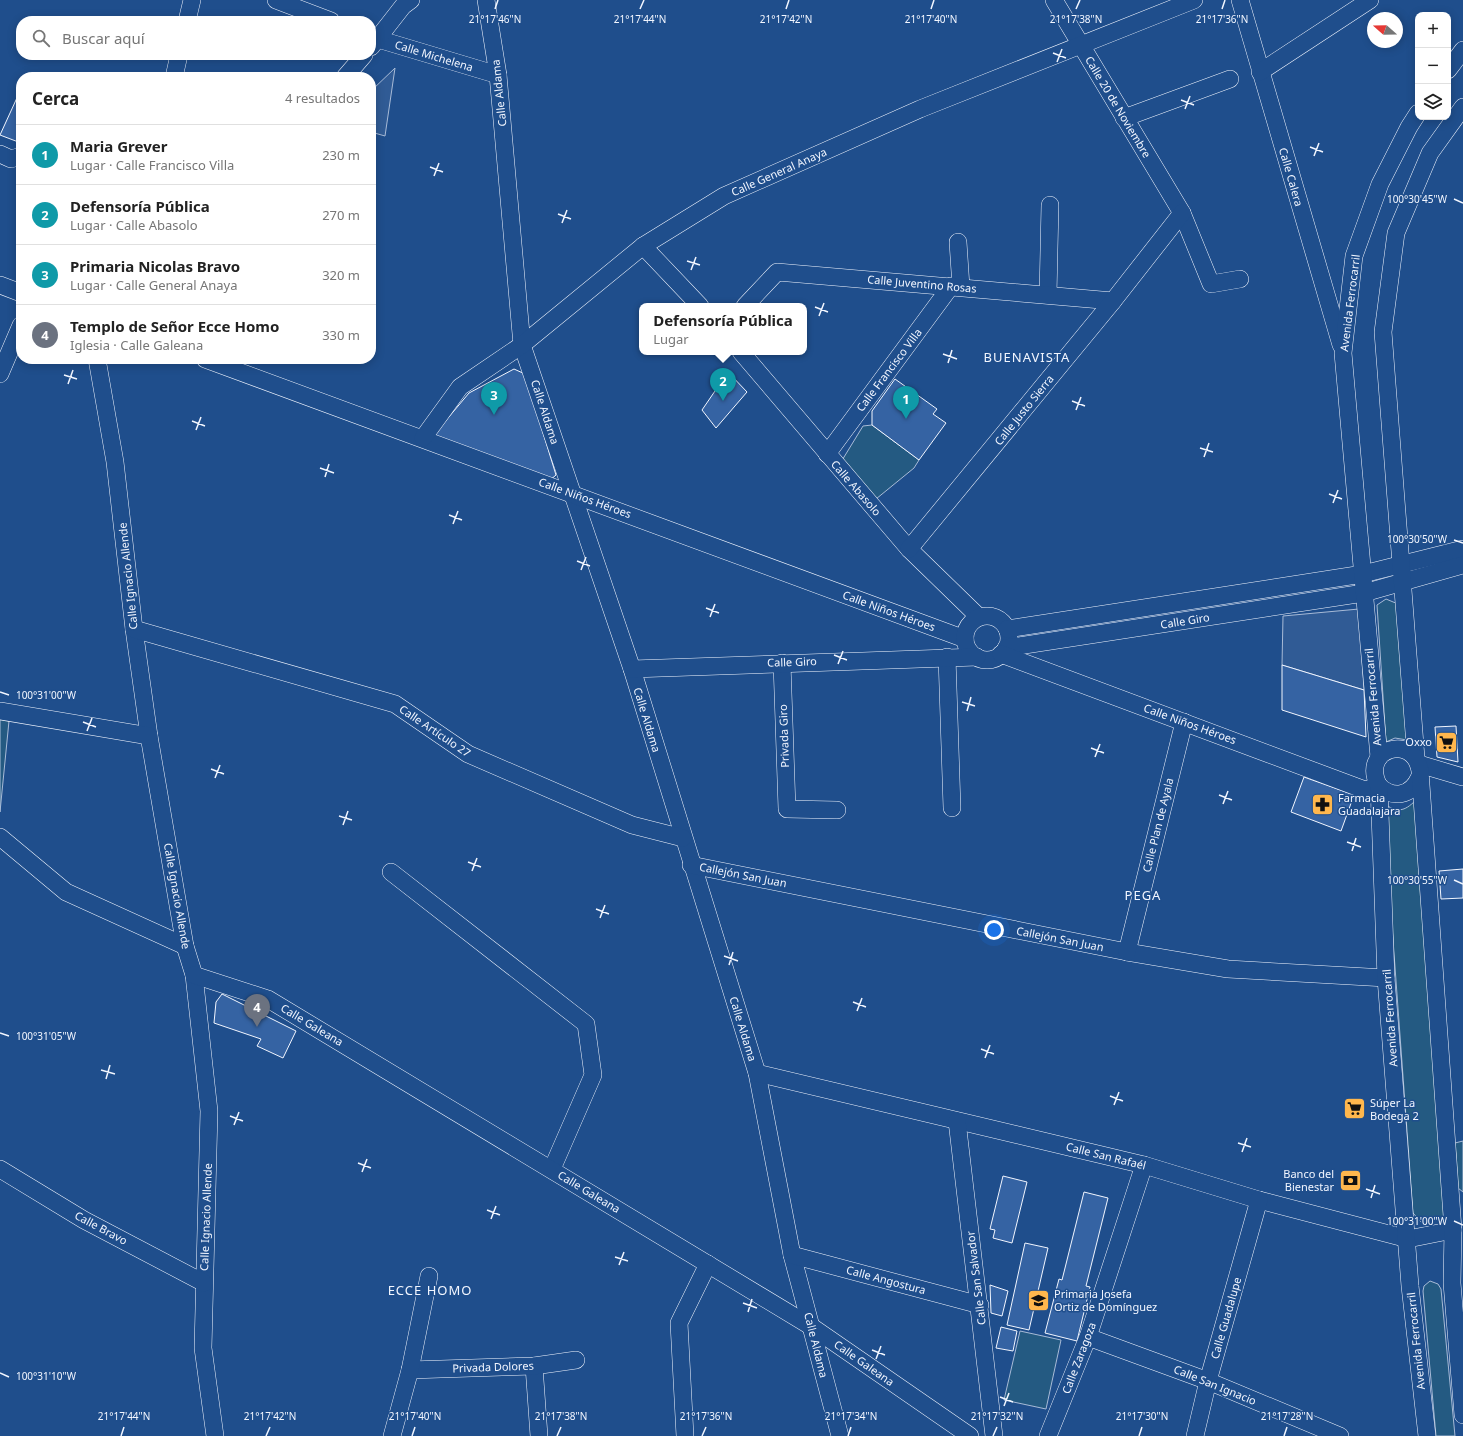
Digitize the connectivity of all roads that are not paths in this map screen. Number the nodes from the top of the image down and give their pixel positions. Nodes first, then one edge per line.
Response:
1 (192, 0) edge
2 (276, 0) edge
3 (411, 0) edge
4 (486, 0) edge
5 (1054, 0) edge
6 (1194, 0) edge
7 (1240, 0) edge
8 (1370, 0) edge
9 (188, 16) edge
10 (318, 16) edge
11 (376, 38) edge
12 (376, 42) edge
13 (1081, 45) junction
14 (1463, 50) edge
15 (179, 60) edge
16 (359, 60) edge
17 (1451, 66) edge
18 (175, 72) edge
19 (349, 72) edge
20 (1260, 72) junction
21 (498, 75) junction
22 (1230, 79) dead end
23 (1463, 107) edge
24 (1415, 117) edge
25 (1124, 118) junction
26 (0, 154) edge
27 (16, 157) edge
28 (1050, 205) dead end
29 (1182, 213) junction
30 (958, 242) dead end
31 (644, 246) junction
32 (1240, 279) dead end
33 (0, 285) edge
34 (956, 287) junction
35 (16, 291) edge
36 (1048, 295) junction
37 (1114, 301) junction
38 (697, 303) edge
39 (748, 303) edge
40 (16, 337) edge
41 (522, 345) junction
42 (1343, 353) junction
43 (744, 355) edge
44 (98, 364) edge
45 (219, 364) edge
46 (0, 374) edge
47 (423, 438) junction
48 (827, 454) junction
49 (572, 493) junction
50 (1463, 549) edge
51 (909, 550) junction
52 (1402, 565) junction
53 (1463, 565) edge
54 (1363, 574) junction
55 (1403, 582) junction
56 (1364, 593) junction
57 (979, 617) junction
58 (134, 629) junction
59 (1006, 629) junction
60 (965, 639) junction
61 (1004, 651) junction
62 (946, 657) junction
63 (977, 657) junction
64 (782, 663) junction
65 (632, 669) junction
66 (0, 712) edge
67 (1184, 722) junction
68 (149, 736) junction
69 (1379, 757) junction
70 (1418, 767) junction
71 (1463, 777) edge
72 (1379, 786) junction
73 (952, 808) dead end
74 (837, 810) dead end
75 (0, 837) edge
76 (683, 838) junction
77 (691, 865) junction
78 (391, 872) dead end
79 (185, 946) junction
80 (1127, 952) junction
81 (194, 975) junction
82 (1386, 978) junction
83 (757, 1073) junction
84 (957, 1121) junction
85 (1144, 1165) junction
86 (0, 1169) edge
87 (552, 1169) junction
88 (1259, 1200) junction
89 (1453, 1230) junction
90 (1408, 1239) junction
91 (792, 1255) junction
92 (708, 1264) junction
93 (429, 1276) dead end
94 (204, 1283) junction
95 (1457, 1287) edge
96 (980, 1305) junction
97 (812, 1327) junction
98 (1088, 1337) junction
99 (576, 1360) dead end
100 (534, 1366) junction
101 (410, 1370) junction
102 (1208, 1381) junction
103 (1463, 1415) edge
104 (215, 1436) edge
105 (392, 1436) edge
106 (539, 1436) edge
107 (685, 1436) edge
108 (840, 1436) edge
109 (970, 1436) edge
110 (994, 1436) edge
111 (1048, 1436) edge
112 (1195, 1436) edge
113 (1340, 1436) edge
114 (1427, 1436) edge

1 - 9 street
2 - 10 street
3 - 11 street
4 - 21 street, Calle Aldama
5 - 13 street, Calle 20 de Noviembre
6 - 13 street, Calle General Anaya
7 - 20 street, Calle Calera
8 - 20 street
12 - 21 street, Calle Michelena
13 - 25 street, Calle 20 de Noviembre
13 - 31 street, Calle General Anaya
14 - 17 street
15 - 18 street
16 - 19 street
20 - 42 street, Calle Calera
21 - 41 street, Calle Aldama
22 - 25 street
23 - 52 street
24 - 42 street, Avenida Ferrocarril
25 - 29 street, Calle 20 de Noviembre
26 - 27 street
28 - 36 street
29 - 32 street, Calle 20 de Noviembre
29 - 37 street, Calle Justo Sierra
30 - 34 street
31 - 38 street
31 - 41 street, Calle General Anaya
33 - 35 street
34 - 36 street, Calle Juventino Rosas
34 - 39 street, Calle Juventino Rosas
34 - 48 street, Calle Francisco Villa
36 - 37 street, Calle Juventino Rosas
37 - 51 street, Calle Justo Sierra
40 - 46 street
41 - 47 street, Calle General Anaya
41 - 49 street, Calle Aldama
42 - 54 street, Avenida Ferrocarril
43 - 48 street, Calle Abasolo
44 - 58 street, Calle Ignacio Allende
45 - 47 street, Calle Niños Héroes
47 - 49 street, Calle Niños Héroes
48 - 51 street, Calle Abasolo
49 - 60 street, Calle Niños Héroes
49 - 65 street, Calle Aldama
50 - 52 street, Calle Giro
51 - 57 street, Calle Abasolo
52 - 54 street, Calle Giro
52 - 55 street
53 - 55 street, Calle Giro
54 - 56 street, Avenida Ferrocarril
54 - 59 street, Calle Giro
55 - 56 street, Calle Giro
55 - 70 street
56 - 61 street, Calle Giro
56 - 69 street, Avenida Ferrocarril
57 - 59 street
57 - 60 street
58 - 68 street, Calle Ignacio Allende
58 - 76 street, Calle Artículo 27
59 - 61 street
60 - 63 street
61 - 63 street
61 - 67 street, Calle Niños Héroes
62 - 63 street, Calle Giro
62 - 64 street, Calle Giro
62 - 73 street
64 - 65 street, Calle Giro
64 - 74 street, Privada Giro
65 - 76 street, Calle Aldama
66 - 68 street
67 - 72 street, Calle Niños Héroes
67 - 80 street, Calle Plan de Ayala
68 - 79 street, Calle Ignacio Allende
69 - 70 street
69 - 72 street, Avenida Ferrocarril
70 - 71 street
70 - 72 street
70 - 89 street
72 - 82 street, Avenida Ferrocarril
75 - 79 street
76 - 77 street, Calle Aldama
77 - 80 street, Callejón San Juan
77 - 83 street, Calle Aldama
78 - 87 street
79 - 81 street, Calle Ignacio Allende
80 - 82 street, Callejón San Juan
81 - 87 street, Calle Galeana
81 - 94 street, Calle Ignacio Allende
82 - 90 street, Avenida Ferrocarril
83 - 84 street, Calle San Rafaél
83 - 91 street, Calle Aldama
84 - 85 street, Calle San Rafaél
84 - 96 street, Calle San Salvador
85 - 88 street, Calle San Rafaél
85 - 98 street, Calle Zaragoza
86 - 94 street, Calle Bravo
87 - 92 street, Calle Galeana
88 - 90 street, Calle San Rafaél
88 - 102 street, Calle Guadalupe
89 - 90 street, Calle San Rafaél
89 - 95 street
90 - 114 street, Avenida Ferrocarril
91 - 96 street, Calle Angostura
91 - 97 street, Calle Aldama
92 - 97 street, Calle Galeana
92 - 107 street
93 - 101 street
94 - 104 street, Calle Ignacio Allende
95 - 103 street
96 - 110 street, Calle San Salvador
97 - 108 street, Calle Aldama
97 - 109 street, Calle Galeana
98 - 102 street, Calle San Ignacio
98 - 111 street, Calle Zaragoza
99 - 100 street, Privada Dolores
100 - 101 street, Privada Dolores
100 - 106 street
101 - 105 street
102 - 112 street, Calle Guadalupe
102 - 113 street, Calle San Ignacio

